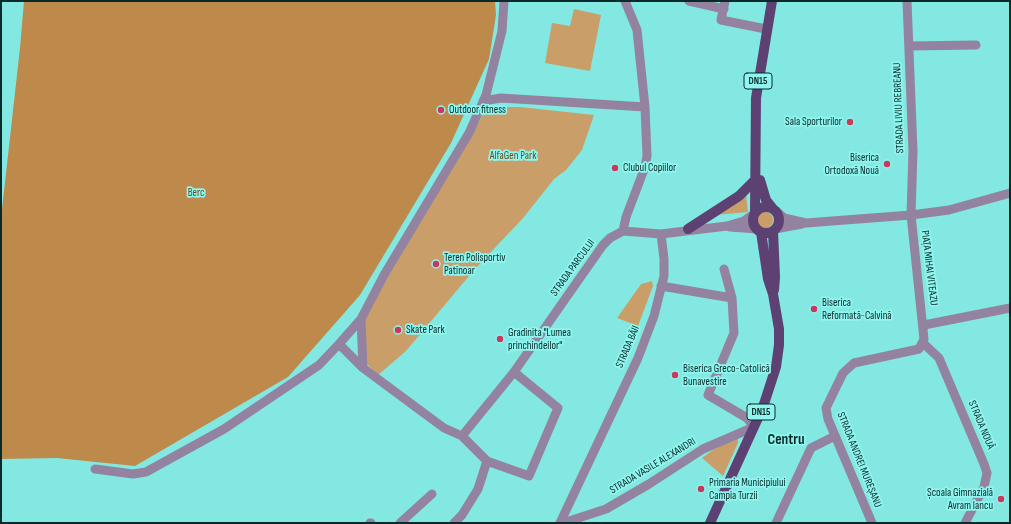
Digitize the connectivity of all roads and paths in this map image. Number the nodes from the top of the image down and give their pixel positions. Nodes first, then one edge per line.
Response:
1 (504, 1) edge
2 (625, 1) edge
3 (689, 1) edge
4 (772, 1) edge
5 (907, 1) edge
6 (725, 5) edge
7 (766, 29) junction
8 (909, 46) junction
9 (976, 46) dead end
10 (484, 101) junction
11 (645, 107) junction
12 (754, 161) junction
13 (754, 181) junction
14 (1010, 193) edge
15 (775, 211) junction
16 (754, 213) junction
17 (911, 215) junction
18 (806, 223) junction
19 (727, 226) junction
20 (688, 229) junction
21 (774, 230) junction
22 (623, 231) junction
23 (759, 231) junction
24 (661, 234) junction
25 (724, 269) dead end
26 (661, 286) junction
27 (774, 294) junction
28 (732, 298) junction
29 (1010, 308) edge
30 (361, 319) junction
31 (924, 325) junction
32 (923, 342) junction
33 (339, 344) junction
34 (362, 368) junction
35 (514, 372) junction
36 (754, 427) junction
37 (462, 436) junction
38 (835, 436) junction
39 (487, 461) junction
40 (95, 469) dead end
41 (432, 494) dead end
42 (462, 516) junction
43 (400, 523) edge
44 (454, 523) edge
45 (468, 523) edge
46 (560, 523) edge
47 (563, 523) edge
48 (710, 523) edge
49 (776, 523) edge
50 (872, 523) edge
51 (966, 523) edge

1 - 10 street
2 - 11 street
3 - 6 street
4 - 7 main road, DN15
5 - 8 street, STRADA LIVIU REBREANU
6 - 7 street
7 - 12 main road, DN15
8 - 9 street
8 - 17 street, STRADA LIVIU REBREANU
10 - 11 street
10 - 30 street
11 - 22 street
12 - 13 main road, DN15
12 - 15 main road, DN15
13 - 16 main road, DN15
13 - 20 main road
14 - 17 street
15 - 16 main road
15 - 18 street
15 - 21 main road, DN15
16 - 19 street
16 - 23 main road, DN15
17 - 18 street
17 - 31 street, PIAȚA MIHAI VITEAZU
18 - 21 street
19 - 20 street
19 - 23 street
20 - 24 street
21 - 23 main road
21 - 27 main road, DN15
22 - 24 street
22 - 35 street, STRADA PARCULUI
23 - 27 main road, DN15
24 - 26 street, STRADA BĂII
25 - 28 street
26 - 28 street
26 - 46 street, STRADA BĂII
27 - 36 main road, DN15
28 - 36 street
29 - 31 street
30 - 33 street
30 - 34 street
31 - 32 street
32 - 38 street, STRADA ANDREI MUREȘANU
32 - 51 street, STRADA NOUĂ
33 - 34 street
33 - 40 street
34 - 37 street
35 - 37 street, STRADA PARCULUI
35 - 39 street
36 - 47 street, STRADA VASILE ALEXANDRI
36 - 48 main road, DN15
37 - 39 street
38 - 49 street
38 - 50 street, STRADA ANDREI MUREȘANU
39 - 42 street
41 - 43 street
42 - 44 street
42 - 45 street

